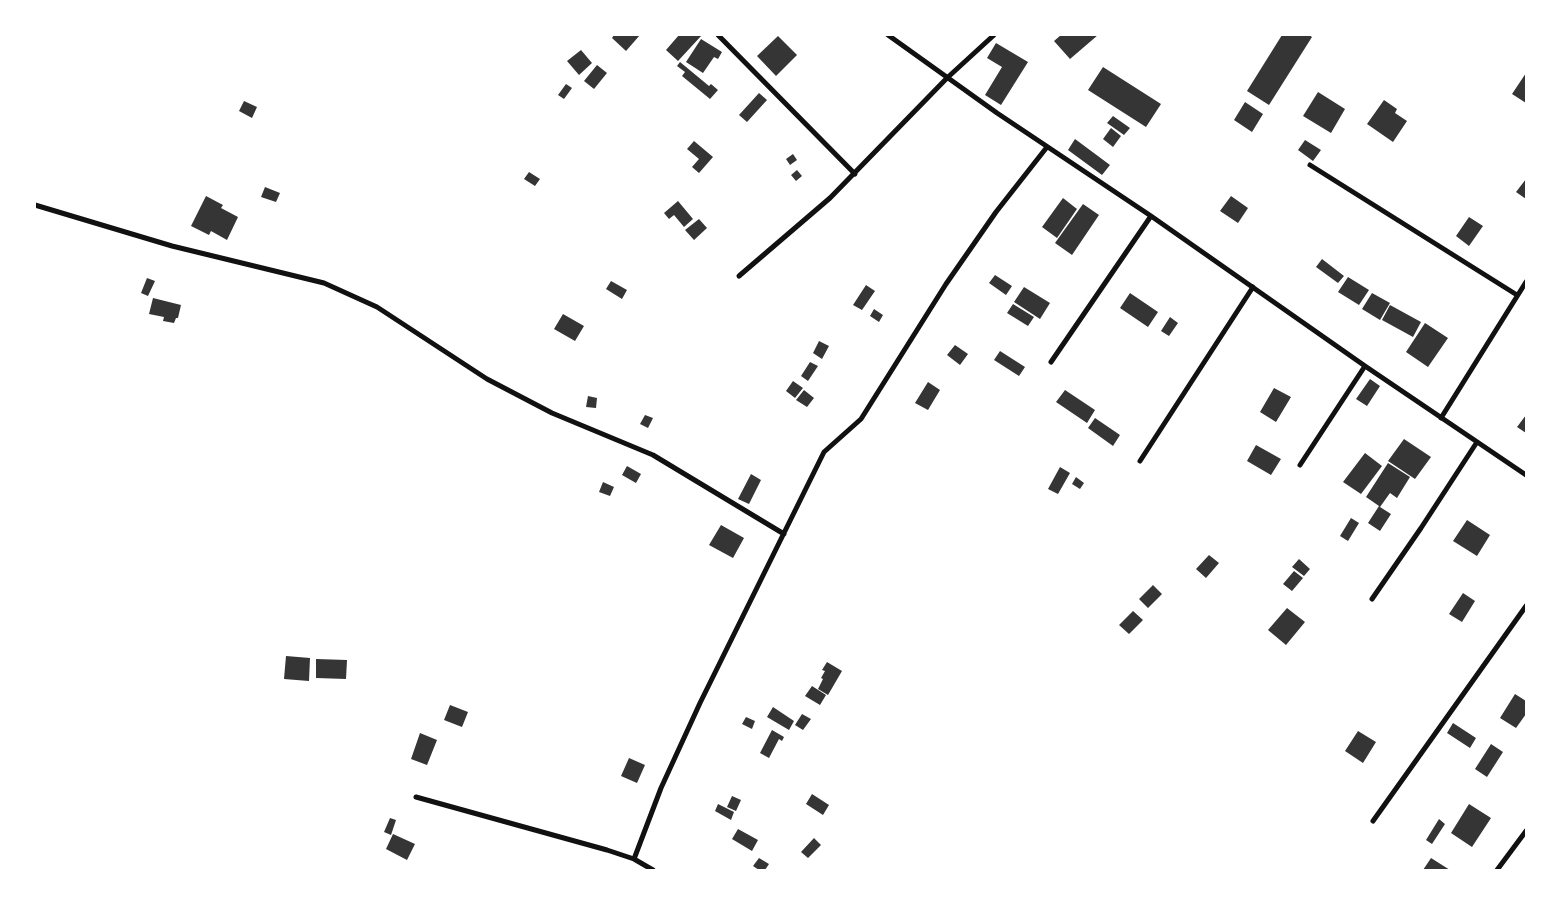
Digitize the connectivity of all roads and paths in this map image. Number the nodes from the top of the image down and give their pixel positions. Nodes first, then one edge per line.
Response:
1 (718, 35) edge
2 (888, 35) edge
3 (994, 35) edge
4 (947, 78) junction
5 (1048, 147) junction
6 (1310, 165) dead end
7 (854, 174) junction
8 (35, 205) edge
9 (1151, 216) junction
10 (739, 276) dead end
11 (1526, 282) edge
12 (1253, 286) junction
13 (1517, 295) junction
14 (1050, 362) dead end
15 (1365, 366) junction
16 (1441, 418) junction
17 (1477, 442) junction
18 (1140, 461) dead end
19 (1300, 465) dead end
20 (1526, 475) edge
21 (784, 534) junction
22 (1372, 599) dead end
23 (1526, 606) edge
24 (416, 797) dead end
25 (1373, 821) dead end
26 (1526, 831) edge
27 (634, 859) junction
28 (653, 870) edge
29 (1497, 870) edge

1 - 7 street
2 - 4 street
3 - 4 street
4 - 5 street
4 - 7 street
5 - 9 street
5 - 21 street
6 - 13 street
7 - 10 street
8 - 21 street
9 - 12 street
9 - 14 street
11 - 13 street
12 - 15 street
12 - 18 street
13 - 16 street
15 - 16 street
15 - 19 street
16 - 17 street
17 - 20 street
17 - 22 street
21 - 27 street
23 - 25 street
24 - 27 street
26 - 29 street
27 - 28 street

